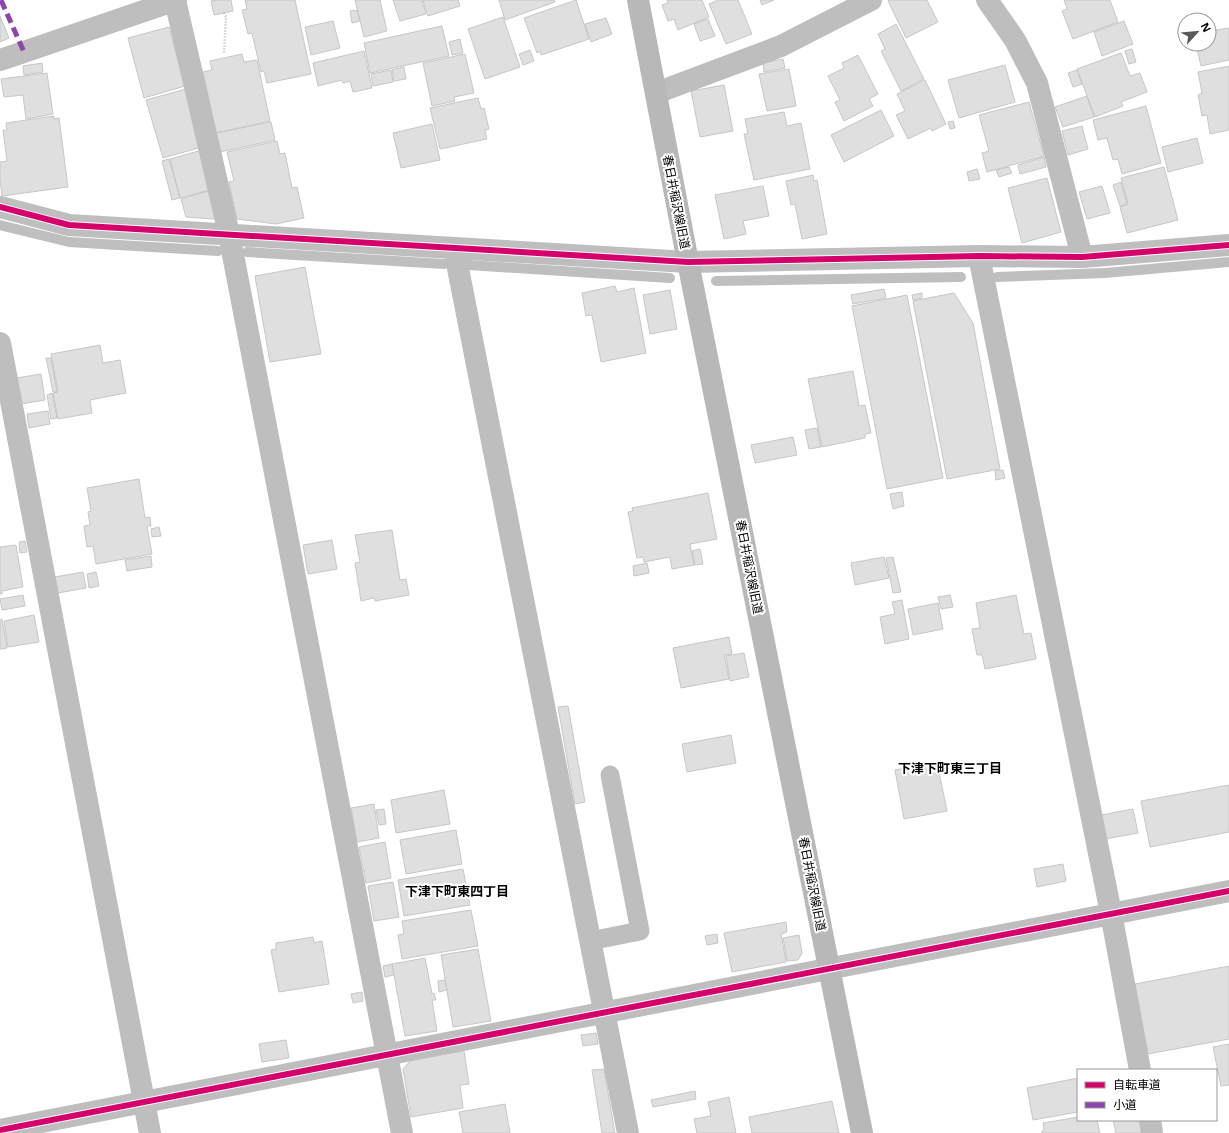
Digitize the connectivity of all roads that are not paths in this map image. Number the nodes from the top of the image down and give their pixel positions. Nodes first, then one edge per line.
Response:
1 (176, 0) edge
2 (638, 0) edge
3 (871, 0) edge
4 (987, 0) edge
5 (0, 60) edge
6 (656, 93) junction
7 (0, 207) edge
8 (229, 234) junction
9 (1229, 245) edge
10 (454, 248) junction
11 (979, 256) junction
12 (1082, 257) junction
13 (688, 262) junction
14 (0, 343) edge
15 (610, 775) dead end
16 (1229, 891) edge
17 (1111, 913) junction
18 (590, 941) junction
19 (829, 968) junction
20 (604, 1012) junction
21 (387, 1055) junction
22 (1140, 1069) edge
23 (145, 1102) junction
24 (1150, 1121) edge
25 (0, 1130) edge
26 (150, 1133) edge
27 (402, 1133) edge
28 (628, 1133) edge
29 (862, 1133) edge
30 (1152, 1133) edge

1 - 5 street
1 - 8 street
2 - 6 street, 春日井稲沢線旧道
3 - 6 street
4 - 12 street
6 - 13 street, 春日井稲沢線旧道
7 - 8 street
8 - 10 street
8 - 21 street
9 - 12 street
10 - 13 street
10 - 18 street
11 - 12 street
11 - 13 street
11 - 17 street
13 - 19 street, 春日井稲沢線旧道
14 - 23 street
15 - 18 lane
16 - 17 street
17 - 19 street
17 - 22 street
18 - 20 street
19 - 20 street
19 - 29 street, 春日井稲沢線旧道
20 - 21 street
20 - 28 street
21 - 23 street
21 - 27 street
23 - 25 street
23 - 26 street
24 - 30 street

